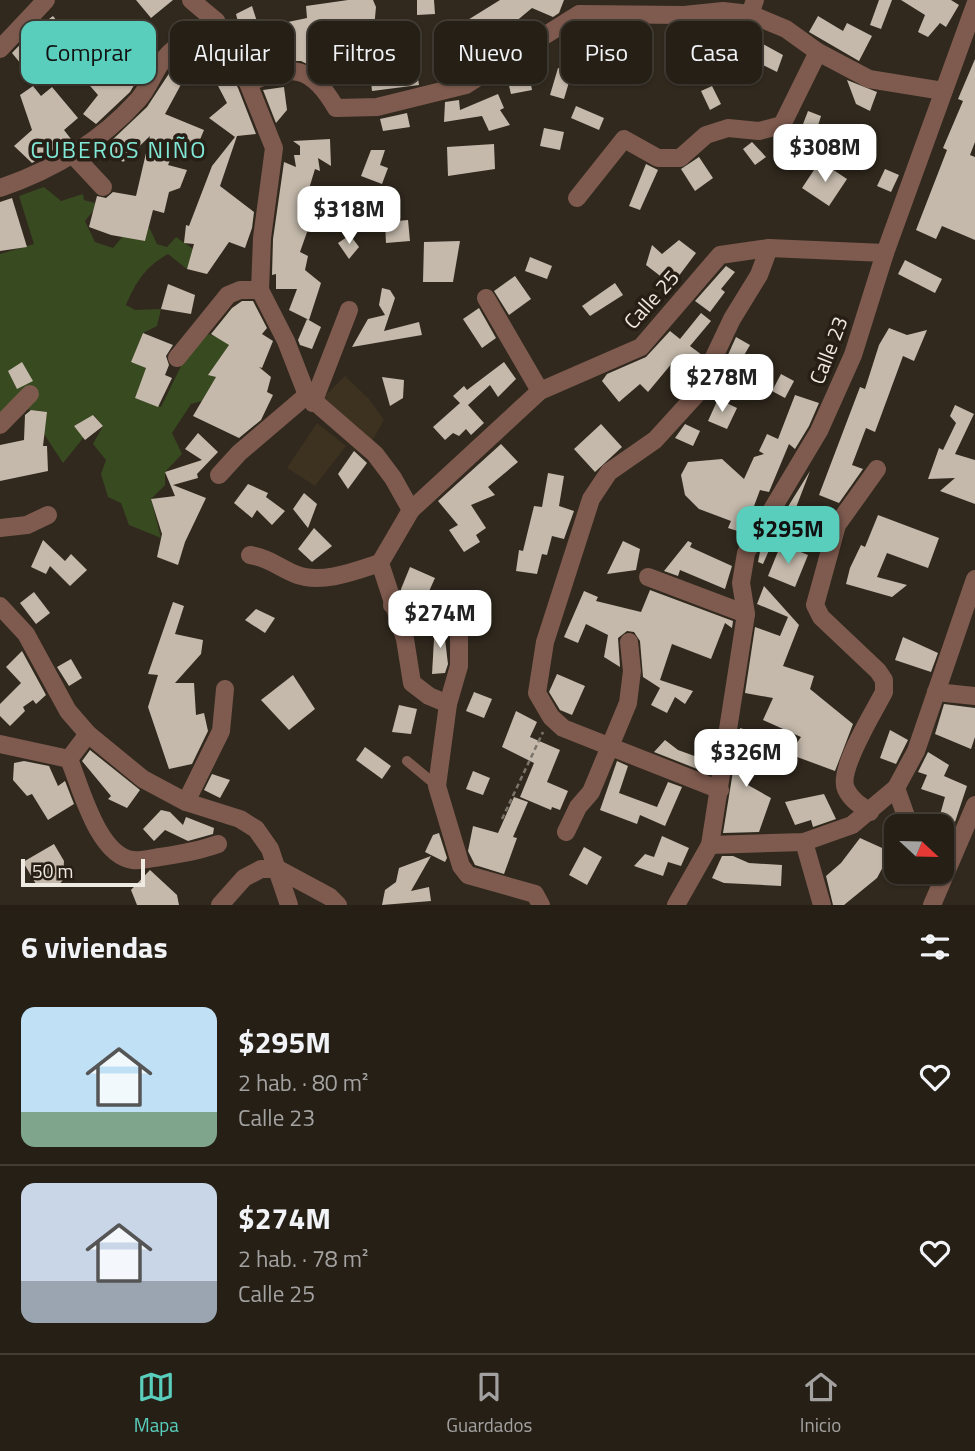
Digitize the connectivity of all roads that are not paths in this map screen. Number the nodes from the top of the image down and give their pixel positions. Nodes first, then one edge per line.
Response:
1 (46, 0) edge
2 (191, 0) edge
3 (975, 5) edge
4 (752, 7) edge
5 (216, 21) edge
6 (0, 49) edge
7 (968, 50) edge
8 (818, 52) junction
9 (170, 53) edge
10 (294, 71) edge
11 (248, 84) edge
12 (943, 91) junction
13 (74, 156) junction
14 (103, 187) dead end
15 (0, 188) edge
16 (577, 198) dead end
17 (769, 248) junction
18 (885, 253) junction
19 (260, 290) junction
20 (486, 298) dead end
21 (349, 310) dead end
22 (177, 358) dead end
23 (540, 391) junction
24 (30, 394) dead end
25 (310, 399) junction
26 (0, 425) edge
27 (877, 469) dead end
28 (219, 475) dead end
29 (411, 510) junction
30 (48, 515) dead end
31 (0, 528) edge
32 (250, 555) dead end
33 (380, 564) junction
34 (648, 577) dead end
35 (975, 579) edge
36 (0, 606) edge
37 (392, 606) junction
38 (746, 614) junction
39 (629, 642) dead end
40 (225, 689) dead end
41 (936, 692) junction
42 (975, 696) edge
43 (448, 704) junction
44 (88, 734) junction
45 (0, 744) edge
46 (611, 747) junction
47 (69, 760) junction
48 (407, 761) dead end
49 (437, 786) junction
50 (896, 788) junction
51 (720, 790) junction
52 (186, 802) junction
53 (975, 805) edge
54 (870, 812) junction
55 (905, 814) edge
56 (566, 832) dead end
57 (804, 842) junction
58 (954, 842) edge
59 (218, 844) dead end
60 (710, 845) junction
61 (278, 869) junction
62 (938, 884) edge
63 (220, 905) edge
64 (289, 905) edge
65 (338, 905) edge
66 (541, 905) edge
67 (676, 905) edge
68 (822, 905) edge
69 (932, 905) edge

1 - 6 street
2 - 5 street
3 - 7 street, Calle 23
4 - 8 street
4 - 10 street
7 - 12 street, Calle 23
8 - 12 street
8 - 16 street
9 - 13 street
11 - 19 street
12 - 18 street, Calle 23
13 - 14 street
13 - 15 street
17 - 18 street, Calle 25
17 - 23 street, Calle 25
17 - 46 street
18 - 38 street, Calle 23
19 - 22 street
19 - 25 street
20 - 23 street
21 - 25 street
23 - 29 street, Calle 25
24 - 26 street
25 - 28 street
25 - 29 street
27 - 54 street
29 - 33 street, Calle 25
30 - 31 street
32 - 33 street
33 - 37 street
34 - 38 street
35 - 41 street
36 - 44 street
37 - 43 street
37 - 43 street
38 - 51 street, Calle 23
39 - 46 street
40 - 52 street
41 - 42 street
41 - 50 street
43 - 49 street
44 - 47 street
44 - 52 street
45 - 47 street
46 - 51 street
46 - 56 street
47 - 59 street
48 - 49 lane
49 - 66 street
50 - 54 street
50 - 55 street
51 - 60 street, Calle 23
52 - 61 street
53 - 58 street
54 - 57 street
57 - 60 street
57 - 68 street
60 - 67 street, Calle 23
61 - 63 street
61 - 64 street
61 - 65 street
62 - 69 street

